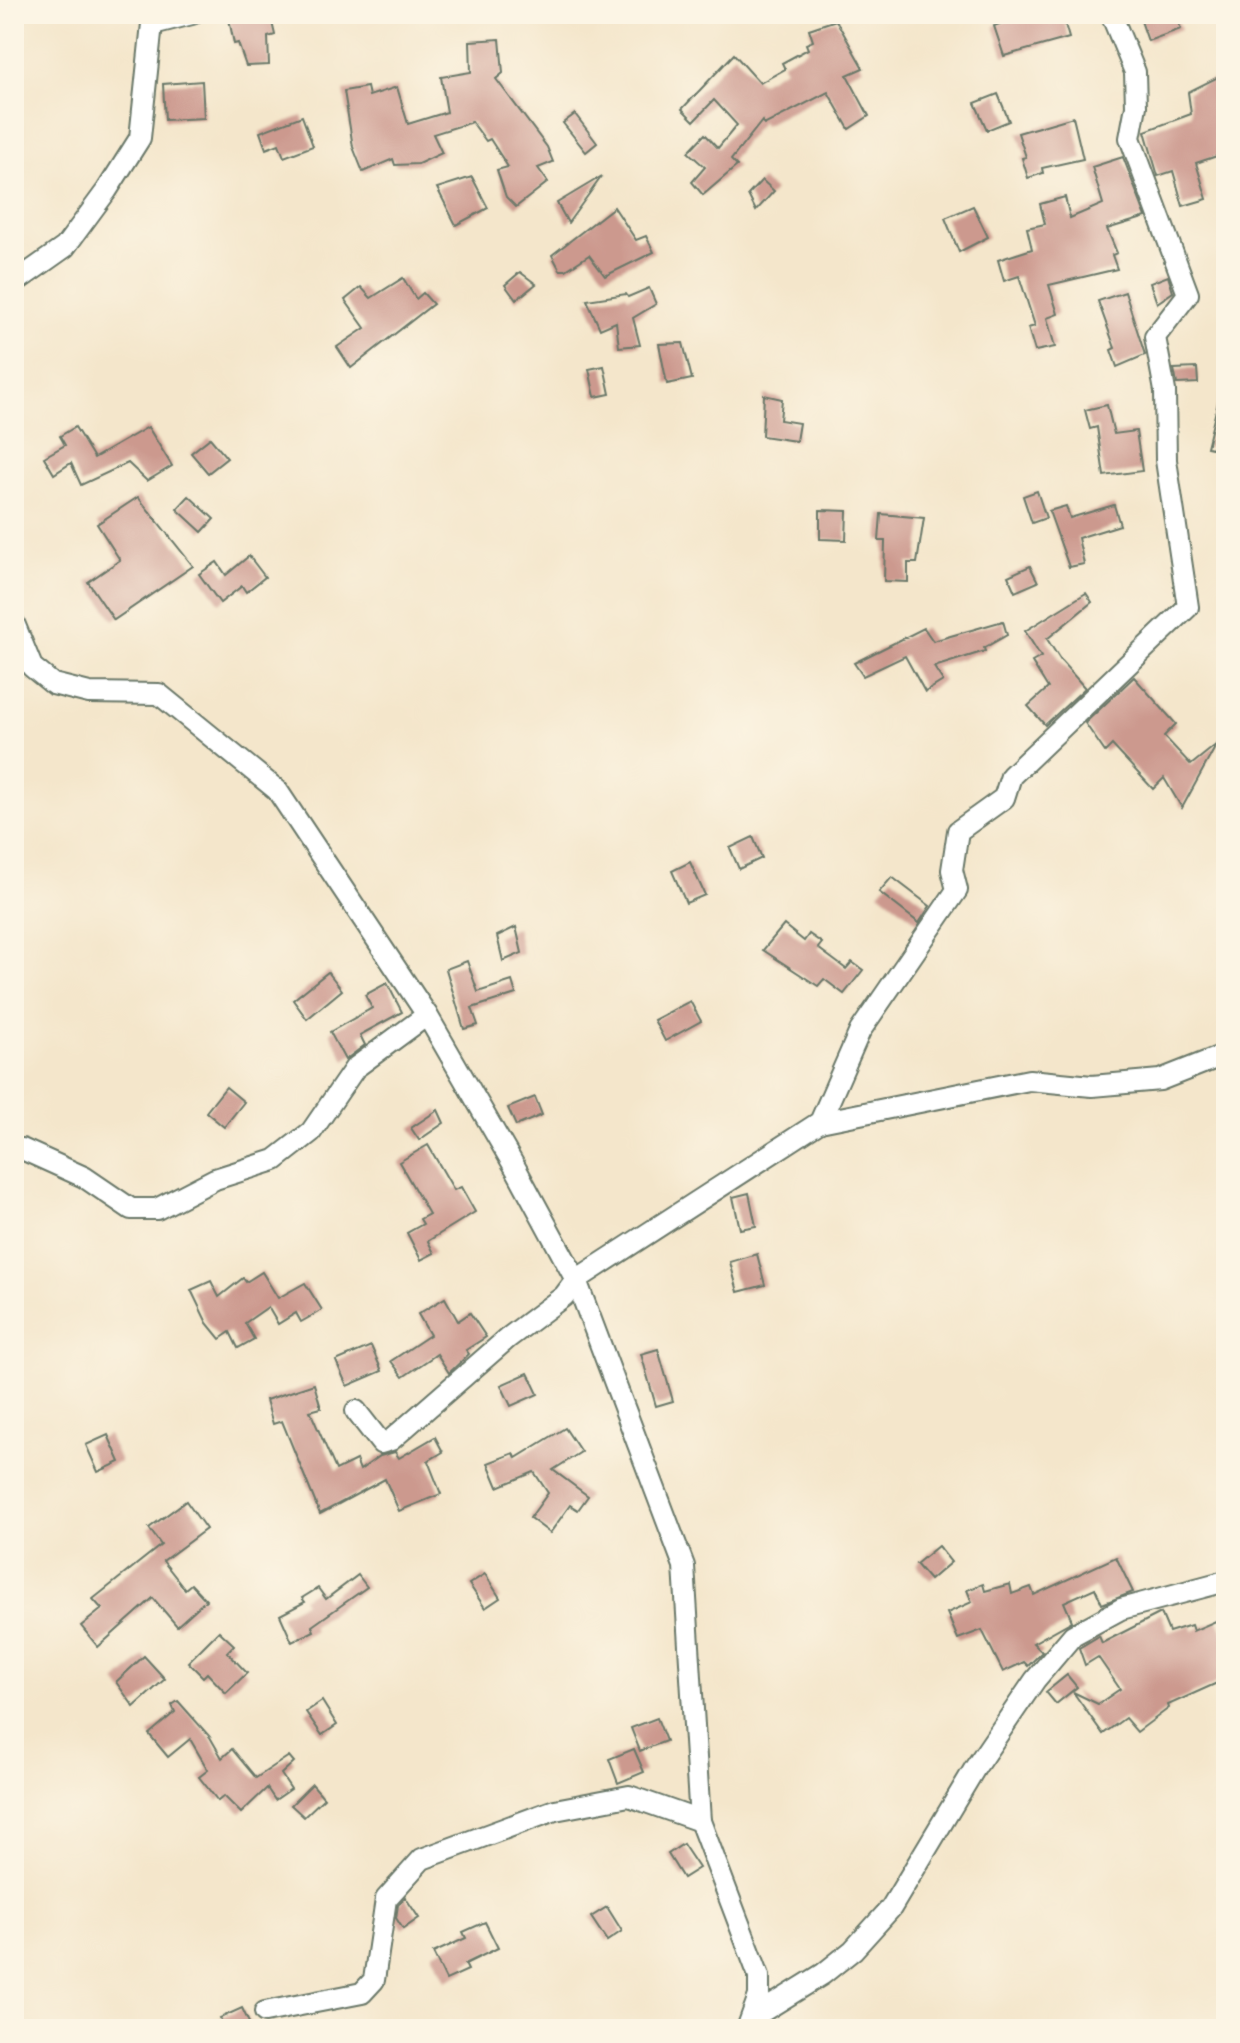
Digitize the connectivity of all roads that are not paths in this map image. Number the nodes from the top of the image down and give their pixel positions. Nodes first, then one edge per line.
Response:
1 (192, 14) edge
2 (1111, 14) edge
3 (153, 19) edge
4 (14, 283) edge
5 (14, 623) edge
6 (427, 1015) junction
7 (1226, 1054) edge
8 (820, 1122) junction
9 (14, 1152) edge
10 (576, 1280) junction
11 (356, 1411) dead end
12 (1226, 1581) edge
13 (700, 1821) junction
14 (265, 2012) dead end
15 (751, 2022) edge

1 - 3 street
2 - 8 street
3 - 4 street
5 - 6 street
6 - 9 street
6 - 10 street
7 - 8 street
8 - 10 street
10 - 11 street
10 - 13 street
12 - 15 street
13 - 14 street
13 - 15 street

